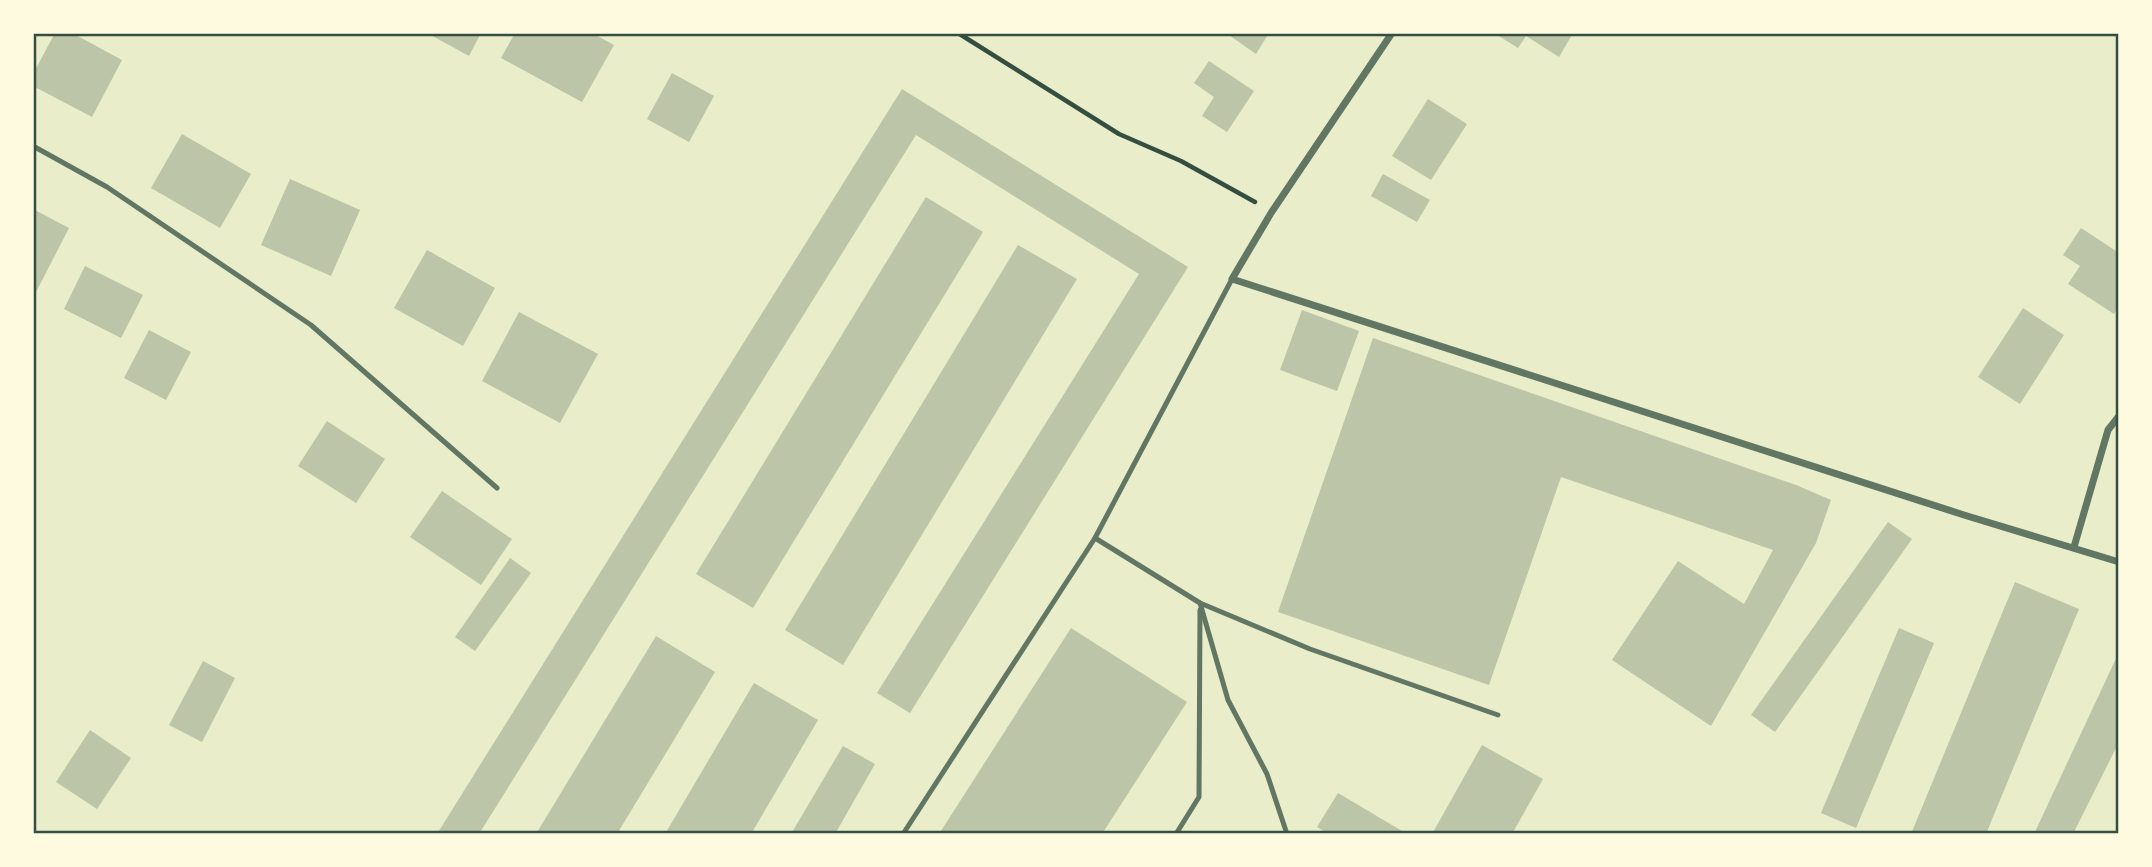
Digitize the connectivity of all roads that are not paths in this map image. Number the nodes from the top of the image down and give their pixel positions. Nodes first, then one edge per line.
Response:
1 (1392, 33) edge
2 (33, 146) edge
3 (1232, 279) junction
4 (2119, 416) edge
5 (498, 488) dead end
6 (1095, 538) junction
7 (2074, 547) junction
8 (2119, 562) edge
9 (1200, 603) junction
10 (1498, 715) dead end
11 (903, 834) edge
12 (1176, 834) edge
13 (1287, 834) edge

1 - 3 street
2 - 5 lane
3 - 6 lane
3 - 7 street
4 - 7 street
6 - 9 lane
6 - 11 lane
7 - 8 street
9 - 10 lane
9 - 12 lane
9 - 13 lane

